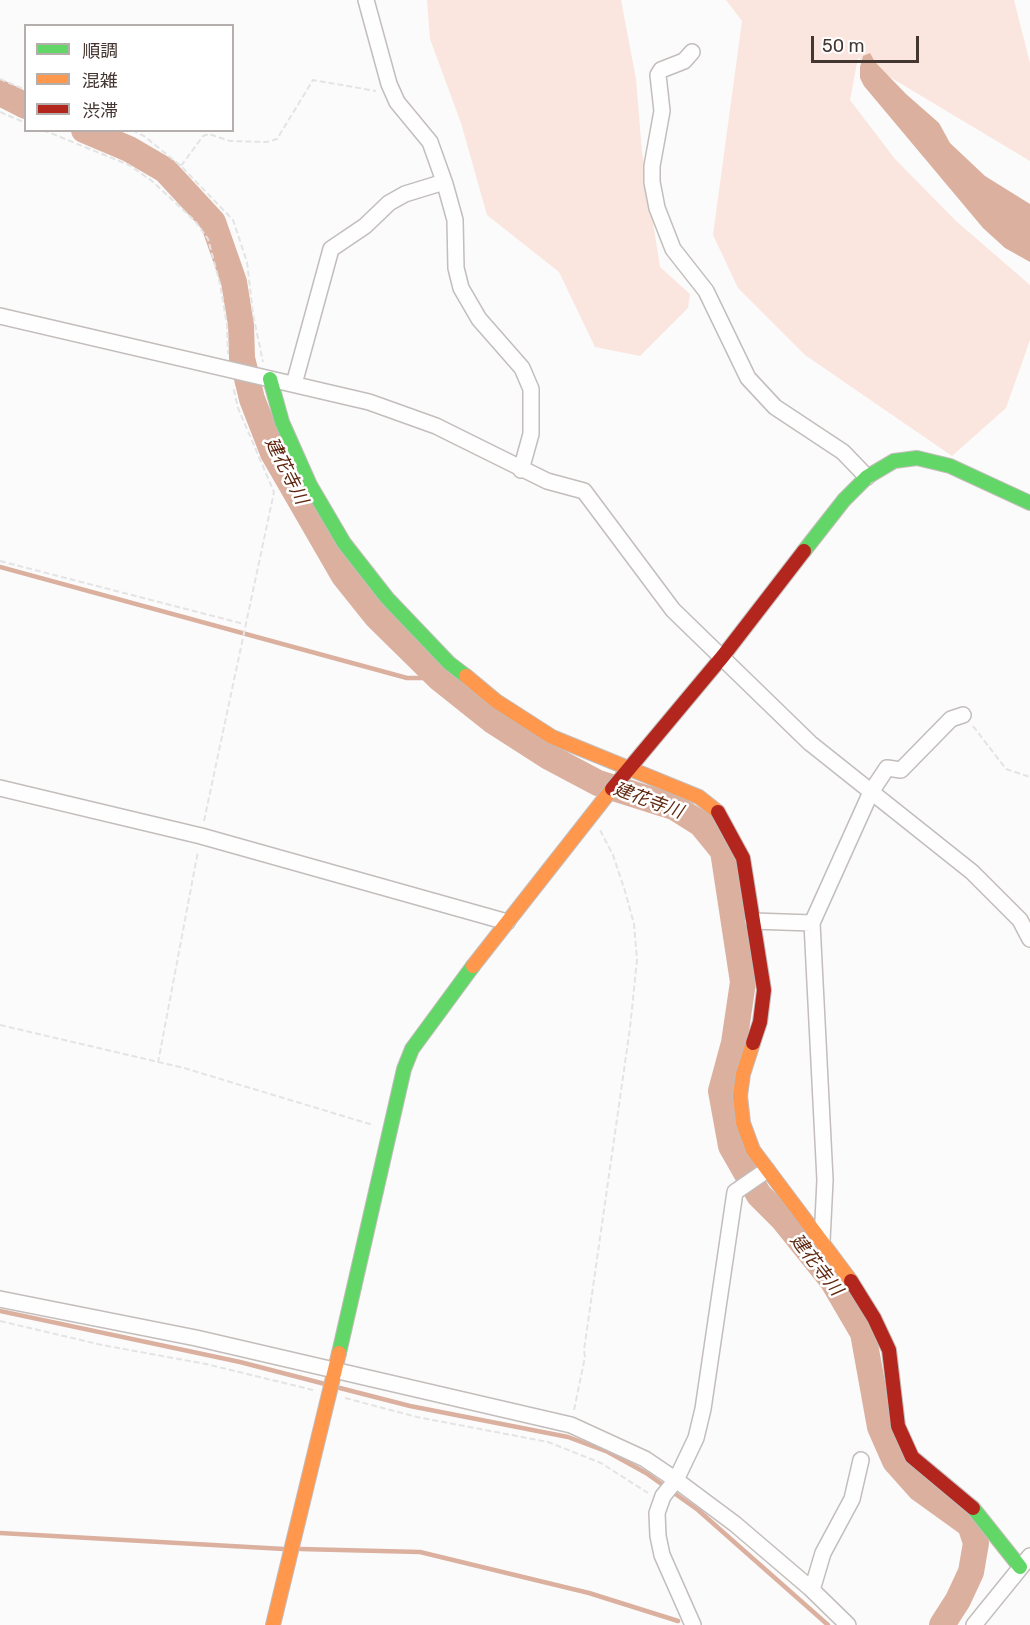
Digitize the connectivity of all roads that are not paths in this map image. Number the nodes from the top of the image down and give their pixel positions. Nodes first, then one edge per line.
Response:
1 (366, 0) edge
2 (692, 52) dead end
3 (444, 182) junction
4 (0, 316) edge
5 (270, 379) junction
6 (294, 384) junction
7 (520, 470) junction
8 (867, 477) junction
9 (1030, 503) edge
10 (723, 656) junction
11 (963, 715) road end
12 (628, 771) junction
13 (0, 788) edge
14 (871, 792) junction
15 (753, 921) junction
16 (507, 922) junction
17 (812, 923) junction
18 (1030, 939) edge
19 (767, 1170) junction
20 (822, 1241) junction
21 (0, 1299) edge
22 (335, 1370) junction
23 (861, 1460) dead end
24 (676, 1480) junction
25 (1025, 1562) edge
26 (812, 1590) junction
27 (273, 1625) edge
28 (693, 1625) edge
29 (848, 1625) edge
30 (974, 1625) edge

1 - 3 street
2 - 8 street
3 - 6 street
3 - 7 street
4 - 5 street
5 - 6 street
5 - 12 street
6 - 7 street
7 - 10 street
8 - 9 street
8 - 10 street
10 - 12 street
10 - 14 street
11 - 14 street
12 - 15 street
12 - 16 street
13 - 16 street
14 - 17 street
14 - 18 street
15 - 17 street
15 - 19 street
16 - 22 street
17 - 20 street
19 - 20 street
19 - 24 street
20 - 25 street
21 - 22 street
22 - 24 street
22 - 27 street
23 - 26 street
24 - 26 street
24 - 28 street
25 - 30 street
26 - 29 street

